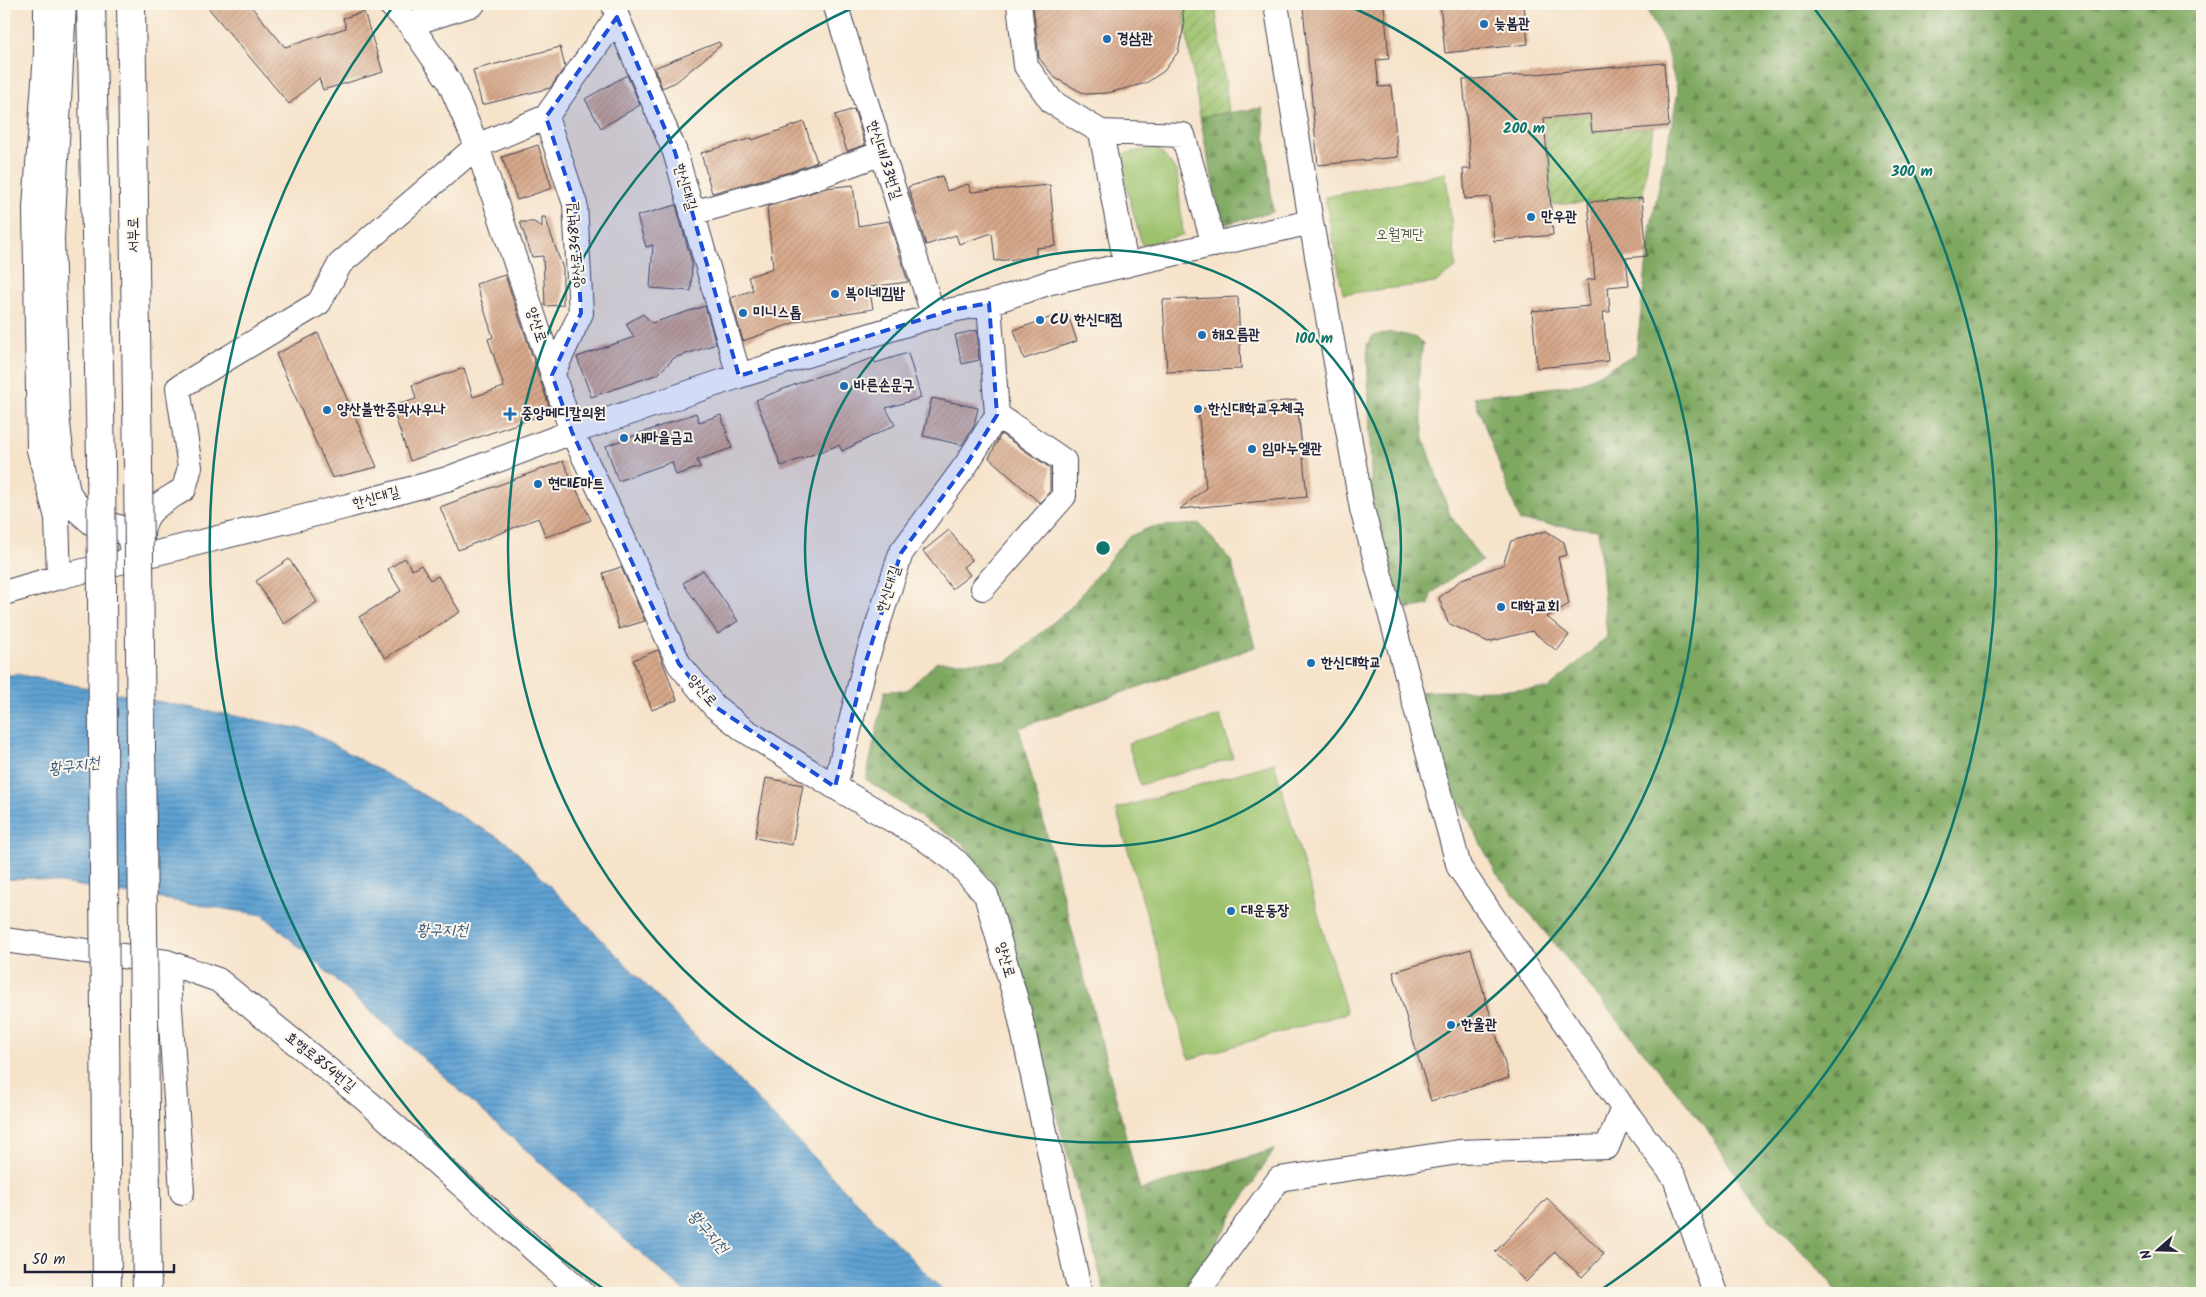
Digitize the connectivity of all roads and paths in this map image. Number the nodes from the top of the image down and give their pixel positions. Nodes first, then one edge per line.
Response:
1 (46, 4) edge
2 (62, 4) edge
3 (91, 4) edge
4 (131, 4) edge
5 (143, 4) edge
6 (390, 4) edge
7 (473, 4) edge
8 (834, 4) edge
9 (1019, 4) edge
10 (1276, 4) edge
11 (615, 10) edge
12 (410, 24) junction
13 (546, 117) junction
14 (1100, 132) junction
15 (478, 146) junction
16 (133, 148) junction
17 (882, 153) junction
18 (692, 213) junction
19 (1311, 222) junction
20 (1214, 245) junction
21 (1126, 265) junction
22 (989, 304) junction
23 (934, 317) junction
24 (552, 375) junction
25 (739, 376) junction
26 (996, 415) junction
27 (572, 432) junction
28 (139, 557) junction
29 (59, 576) junction
30 (983, 588) dead end
31 (4, 593) edge
32 (835, 787) junction
33 (4, 940) edge
34 (167, 962) junction
35 (1623, 1108) junction
36 (182, 1192) dead end
37 (107, 1293) edge
38 (147, 1293) edge
39 (582, 1293) edge
40 (1080, 1293) edge
41 (1197, 1293) edge
42 (1715, 1293) edge

1 - 29 street
2 - 28 main road
3 - 37 main road, bridge
4 - 16 main road, 서부로
5 - 16 main road
6 - 12 street, 양산로
7 - 12 street
8 - 17 street, 한신대133번길
9 - 14 street
10 - 19 street
11 - 13 street
11 - 18 street, 한신대길
12 - 15 street, 양산로
13 - 15 street
13 - 24 street, 양산로348번길
14 - 20 street
14 - 21 street
15 - 24 street, 양산로
15 - 28 street
16 - 38 main road, 서부로, bridge
17 - 18 street
17 - 23 street, 한신대133번길
18 - 25 street, 한신대길
19 - 20 street, 한신대길
19 - 35 street
20 - 21 street, 한신대길
21 - 22 street, 한신대길
22 - 23 street, 한신대길
22 - 26 street
23 - 25 street, 한신대길
24 - 27 street, 양산로
25 - 27 street, 한신대길
26 - 30 street
26 - 32 street, 한신대길
27 - 28 street, 한신대길
27 - 32 street, 양산로
28 - 29 street, 한신대길
29 - 31 street, 한신대길
32 - 40 street, 양산로
33 - 34 street, 효행로854번길
34 - 36 street
34 - 39 street, 효행로854번길
35 - 41 street
35 - 42 street

